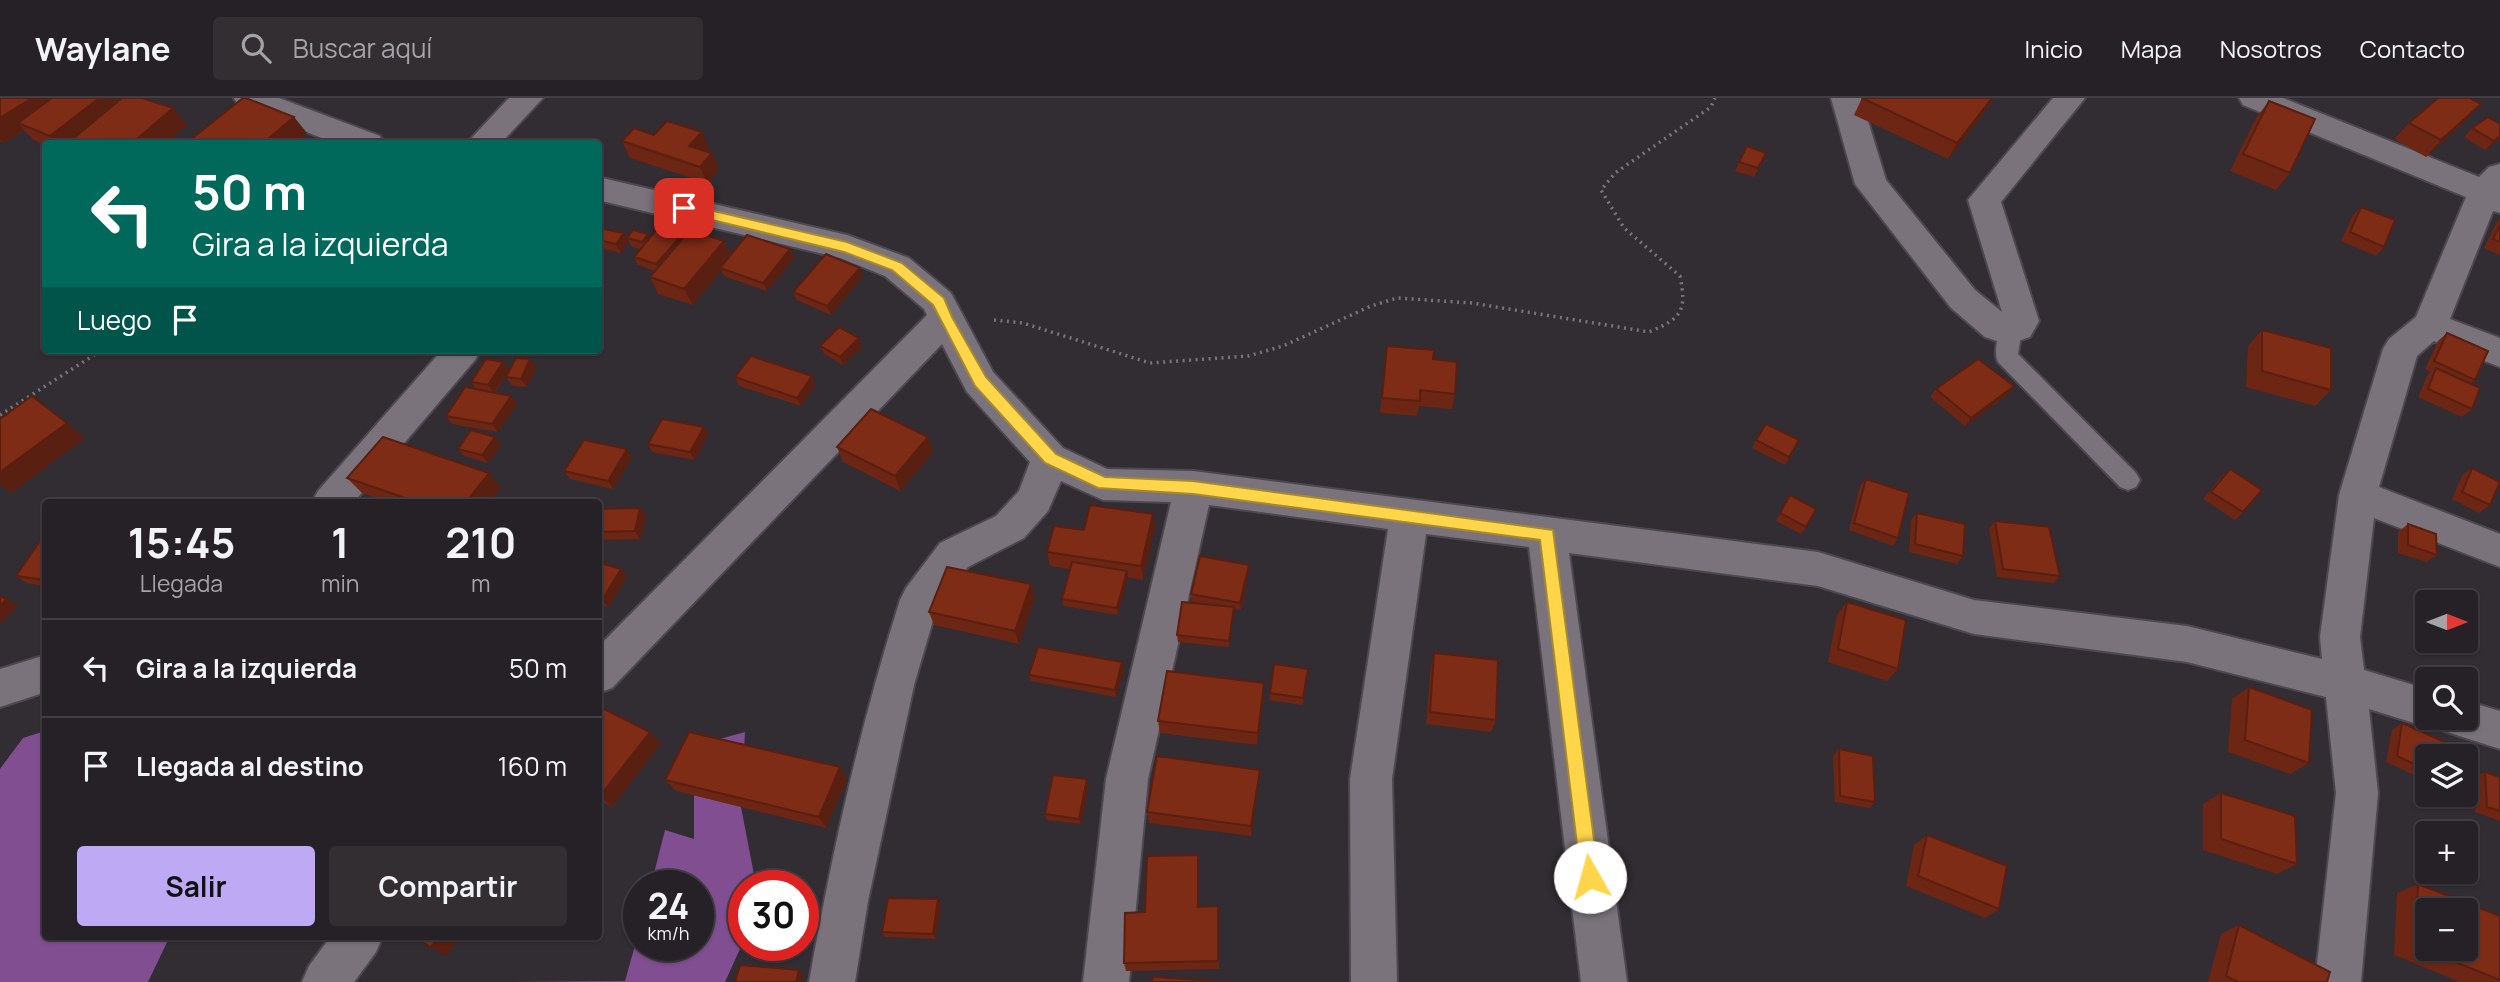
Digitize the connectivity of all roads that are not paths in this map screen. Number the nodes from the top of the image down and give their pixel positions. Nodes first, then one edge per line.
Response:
1 (249, 98) edge
2 (528, 98) edge
3 (1846, 98) edge
4 (2070, 98) edge
5 (2254, 98) edge
6 (359, 140) edge
7 (485, 140) edge
8 (2495, 189) edge
9 (602, 190) edge
10 (945, 318) junction
11 (2430, 326) junction
12 (2011, 329) junction
13 (2500, 353) edge
14 (460, 354) edge
15 (1050, 459) junction
16 (2128, 480) dead end
17 (1193, 488) junction
18 (2358, 495) junction
19 (334, 499) edge
20 (1409, 516) junction
21 (1547, 534) junction
22 (2500, 551) edge
23 (602, 670) edge
24 (42, 675) edge
25 (2346, 683) junction
26 (0, 688) edge
27 (2415, 704) edge
28 (2478, 724) edge
29 (2500, 730) edge
30 (357, 940) edge
31 (325, 982) edge
32 (832, 982) edge
33 (1106, 982) edge
34 (1374, 982) edge
35 (1604, 982) edge
36 (2338, 982) edge

1 - 6 street
2 - 7 street
3 - 12 street
4 - 12 street
5 - 8 street
8 - 11 street
9 - 10 street
10 - 15 street
10 - 23 street
11 - 13 street
11 - 18 street
12 - 16 lane
14 - 19 street
15 - 17 street
15 - 32 street
17 - 20 street
17 - 33 street
18 - 22 street
18 - 25 street
20 - 21 street
20 - 34 street
21 - 25 street
21 - 35 street
24 - 26 street
25 - 27 street
25 - 36 street
28 - 29 street
30 - 31 street

